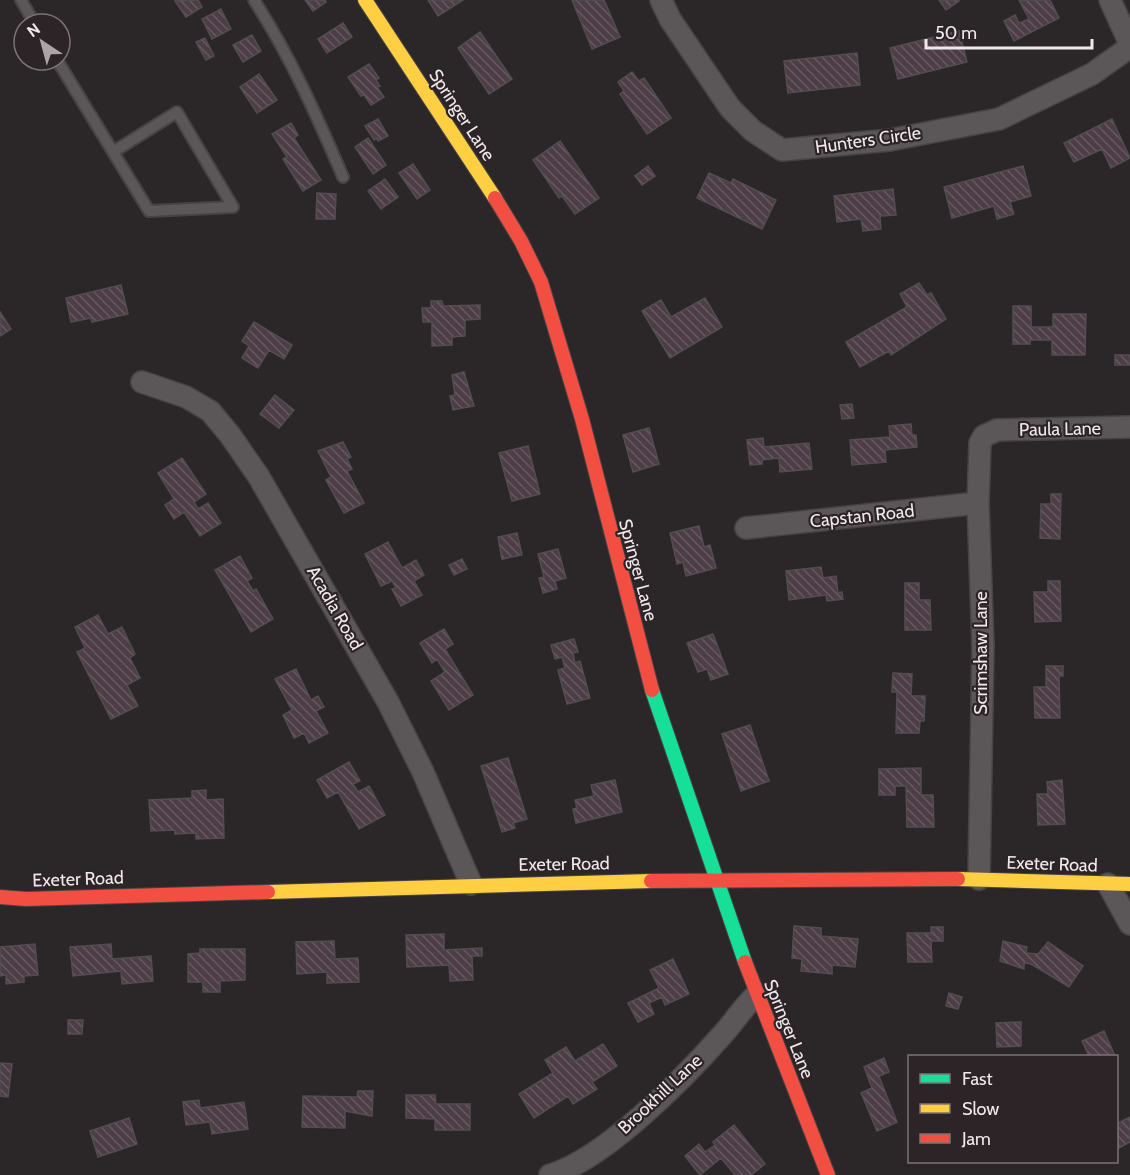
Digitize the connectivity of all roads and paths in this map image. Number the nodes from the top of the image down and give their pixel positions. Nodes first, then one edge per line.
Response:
1 (254, 0) edge
2 (364, 0) edge
3 (661, 0) edge
4 (1110, 0) edge
5 (1130, 46) edge
6 (64, 72) edge
7 (113, 152) junction
8 (343, 177) dead end
9 (142, 382) dead end
10 (1130, 427) edge
11 (991, 432) joint
12 (978, 503) junction
13 (746, 528) dead end
14 (714, 879) junction
15 (979, 879) junction
16 (471, 884) junction
17 (1108, 884) junction
18 (1130, 885) edge
19 (0, 897) edge
20 (1130, 924) edge
21 (756, 995) junction
22 (550, 1175) edge
23 (828, 1175) edge

1 - 8 lane
2 - 14 street, Springer Lane
3 - 5 street, Hunters Circle
4 - 5 street
6 - 7 lane
7 - 7 lane
9 - 16 street, Acadia Road
10 - 11 street, Paula Lane
11 - 12 street, Scrimshaw Lane
12 - 13 street, Capstan Road
12 - 15 street, Scrimshaw Lane
14 - 15 street, Exeter Road
14 - 16 street, Exeter Road
14 - 21 street, Springer Lane
15 - 17 street, Exeter Road
16 - 19 street, Exeter Road
17 - 18 street, Exeter Road
17 - 20 street
21 - 22 street, Brookhill Lane
21 - 23 street, Springer Lane

